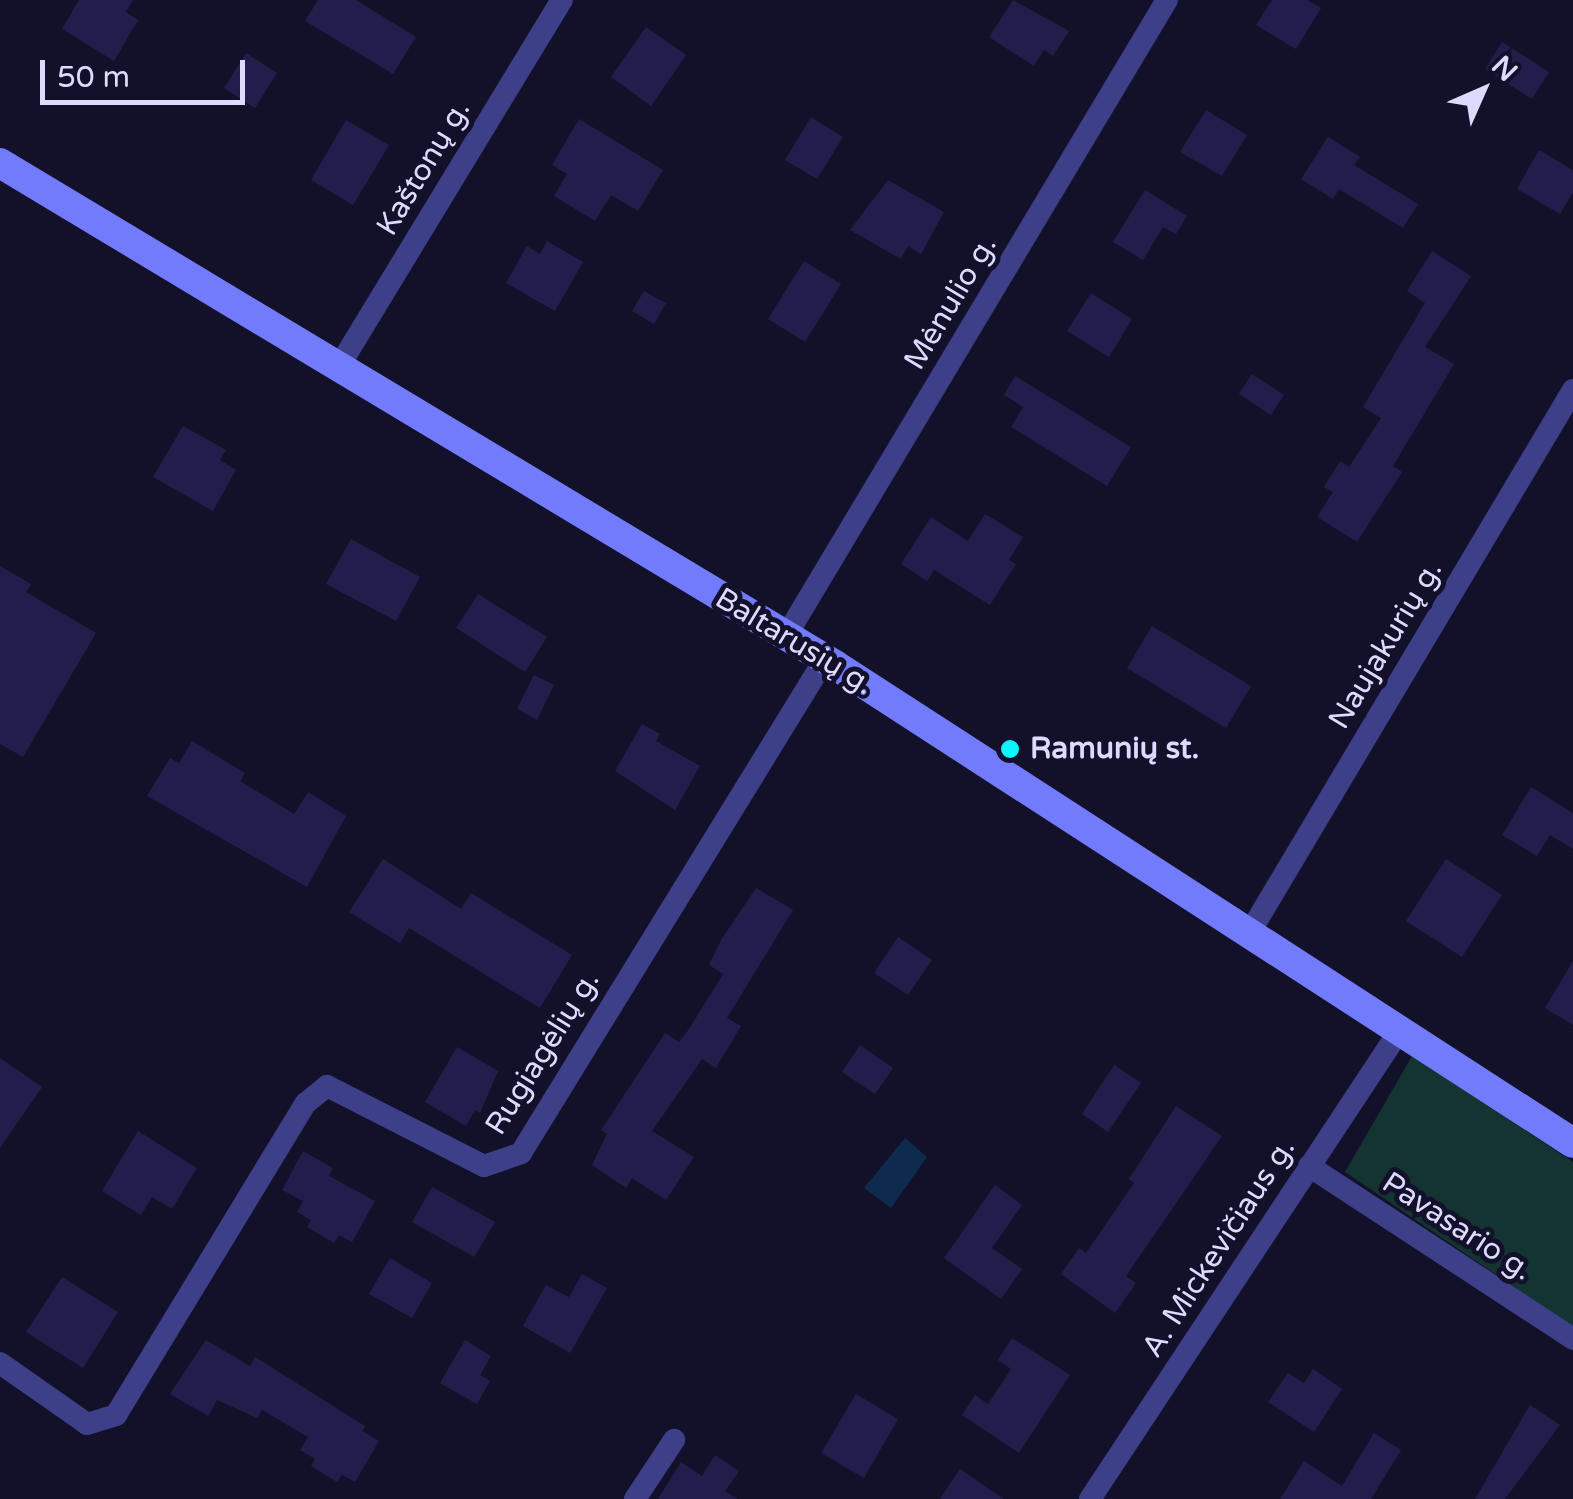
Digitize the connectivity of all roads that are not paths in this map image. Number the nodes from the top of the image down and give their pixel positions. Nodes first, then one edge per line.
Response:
1 (562, 0) edge
2 (1167, 0) edge
3 (0, 163) edge
4 (338, 368) junction
5 (1573, 390) edge
6 (786, 636) junction
7 (825, 659) junction
8 (1250, 932) junction
9 (1400, 1030) junction
10 (1573, 1144) edge
11 (1309, 1166) junction
12 (1573, 1339) edge
13 (0, 1362) edge
14 (674, 1440) dead end
15 (635, 1499) edge
16 (1090, 1499) edge

1 - 4 street, Kaštonų g.
2 - 6 street, Mėnulio g.
3 - 4 main road, Baltarusių g.
4 - 6 main road, Baltarusių g.
5 - 8 street, Naujakurių g.
6 - 7 main road, Baltarusių g.
7 - 8 main road, Baltarusių g.
7 - 13 street, Rugiagėlių g.
8 - 9 main road, Baltarusių g.
9 - 10 main road, Baltarusių g.
9 - 11 street, A. Mickevičiaus g.
11 - 12 street, Pavasario g.
11 - 16 street, A. Mickevičiaus g.
14 - 15 street

